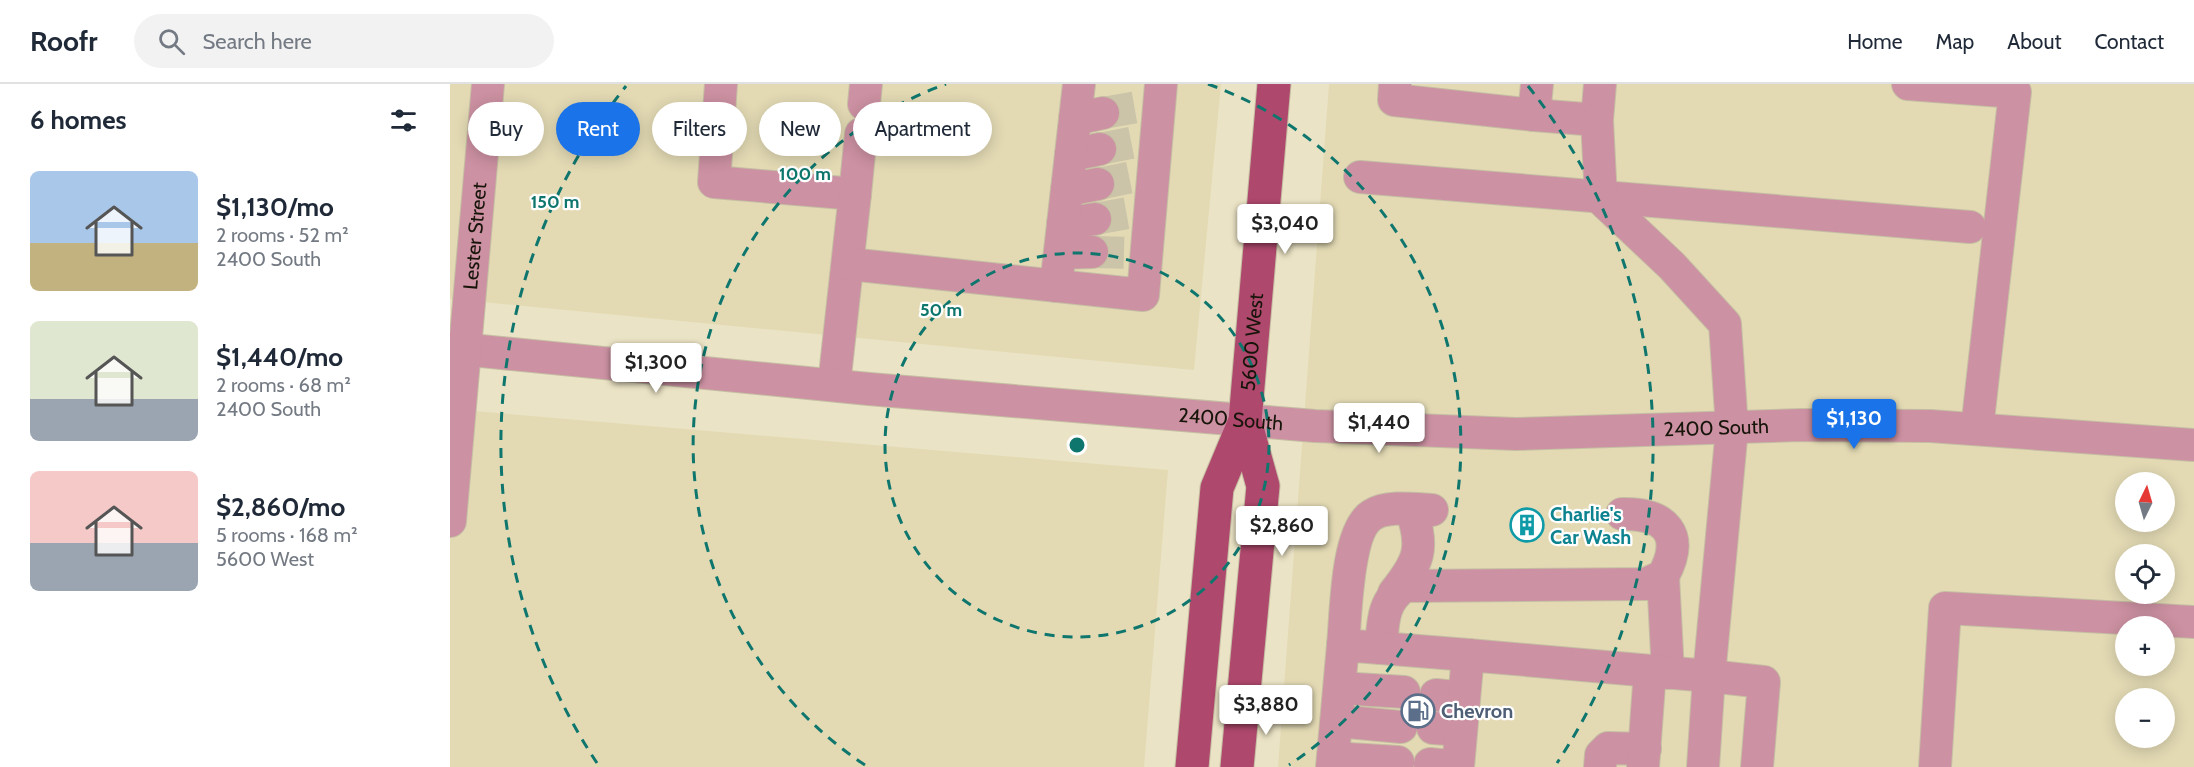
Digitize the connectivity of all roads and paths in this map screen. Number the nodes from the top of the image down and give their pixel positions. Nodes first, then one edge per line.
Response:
1 (488, 84) edge
2 (721, 84) edge
3 (1274, 84) edge
4 (1395, 84) edge
5 (1600, 84) edge
6 (1908, 84) edge
7 (1087, 98) edge
8 (1154, 98) edge
9 (1535, 99) edge
10 (1597, 120) junction
11 (859, 156) edge
12 (1360, 177) dead end
13 (1098, 184) tunnel mouth
14 (1067, 190) junction
15 (855, 194) junction
16 (1600, 199) junction
17 (1095, 219) tunnel mouth
18 (1970, 227) dead end
19 (1062, 238) junction
20 (1092, 252) tunnel mouth
21 (849, 264) junction
22 (1056, 286) junction
23 (457, 350) edge
24 (834, 385) junction
25 (1245, 421) junction
26 (1732, 428) junction
27 (1977, 429) junction
28 (2194, 445) edge
29 (1622, 514) dead end
30 (450, 521) edge
31 (1663, 576) junction
32 (1394, 593) junction
33 (2194, 622) edge
34 (1343, 645) junction
35 (1381, 648) junction
36 (1468, 655) junction
37 (1659, 672) junction
38 (1709, 676) junction
39 (1340, 688) junction
40 (1404, 693) dead end
41 (1337, 721) junction
42 (1401, 726) dead end
43 (1644, 758) edge
44 (1398, 762) dead end
45 (1333, 763) edge
46 (1448, 766) edge
47 (1192, 767) edge
48 (1237, 767) edge
49 (1600, 767) edge
50 (1703, 767) edge
51 (1757, 767) edge
52 (1935, 767) edge

1 - 23 street, Lester Street
2 - 15 street
3 - 25 main road, 5600 West
4 - 9 street
5 - 10 street
6 - 27 street
7 - 14 street
8 - 22 street
9 - 10 street
10 - 16 street
11 - 15 street
12 - 16 street
13 - 14 street
14 - 19 street
15 - 21 street
16 - 18 street
16 - 26 street
17 - 19 street
19 - 20 street
19 - 22 street
21 - 22 street
21 - 24 street
23 - 24 street, 2400 South
23 - 30 street, Lester Street
24 - 25 street, 2400 South
25 - 26 street, 2400 South
25 - 47 main road, 5600 West
25 - 48 main road, 5600 West
26 - 27 street, 2400 South
26 - 38 street
27 - 28 street, 2400 South
29 - 31 street
31 - 32 street
31 - 37 street
32 - 34 street
32 - 35 street
33 - 52 street
34 - 35 street
34 - 39 street
35 - 36 street
36 - 37 street
36 - 46 street
37 - 38 street
37 - 43 street
38 - 50 street
38 - 51 street
39 - 40 street
39 - 41 street
41 - 42 street
41 - 45 street
43 - 49 street
44 - 45 street

